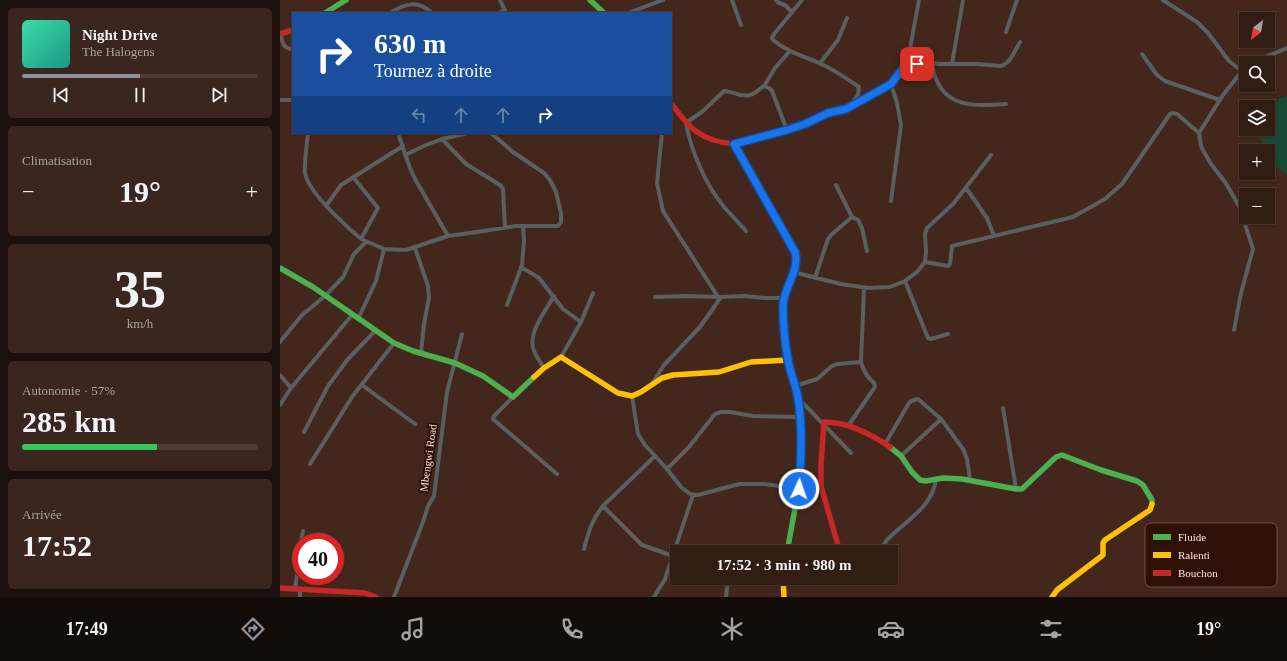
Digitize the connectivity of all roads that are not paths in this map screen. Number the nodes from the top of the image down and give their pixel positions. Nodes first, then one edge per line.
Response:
1 (346, 0) edge
2 (500, 0) edge
3 (590, 0) edge
4 (663, 0) edge
5 (732, 0) edge
6 (776, 0) edge
7 (802, 0) edge
8 (919, 0) edge
9 (963, 0) edge
10 (1017, 0) edge
11 (1163, 0) edge
12 (327, 12) edge
13 (392, 12) edge
14 (431, 12) edge
15 (505, 12) edge
16 (603, 12) edge
17 (631, 12) edge
18 (792, 12) junction
19 (847, 18) dead end
20 (741, 25) dead end
21 (292, 30) edge
22 (1006, 32) dead end
23 (280, 34) edge
24 (1020, 42) dead end
25 (1287, 48) edge
26 (292, 49) edge
27 (789, 52) junction
28 (1142, 54) dead end
29 (1268, 56) edge
30 (820, 63) junction
31 (932, 63) junction
32 (952, 64) junction
33 (905, 66) junction
34 (1239, 69) edge
35 (1239, 75) edge
36 (891, 84) junction
37 (764, 86) junction
38 (280, 100) edge
39 (292, 100) edge
40 (1220, 100) junction
41 (672, 104) edge
42 (1006, 104) dead end
43 (846, 109) junction
44 (686, 123) junction
45 (787, 130) junction
46 (1199, 133) junction
47 (308, 134) edge
48 (398, 134) edge
49 (464, 134) edge
50 (492, 134) edge
51 (662, 134) edge
52 (442, 139) junction
53 (734, 144) junction
54 (403, 146) junction
55 (405, 155) junction
56 (991, 155) dead end
57 (353, 177) junction
58 (836, 185) dead end
59 (966, 188) junction
60 (891, 201) dead end
61 (326, 206) junction
62 (852, 217) junction
63 (523, 226) junction
64 (505, 228) junction
65 (746, 230) dead end
66 (448, 236) junction
67 (994, 236) junction
68 (361, 239) junction
69 (366, 242) junction
70 (415, 248) junction
71 (384, 249) junction
72 (867, 251) dead end
73 (925, 262) junction
74 (280, 268) edge
75 (521, 268) junction
76 (793, 272) junction
77 (815, 278) junction
78 (905, 281) junction
79 (864, 288) junction
80 (593, 293) dead end
81 (325, 296) junction
82 (554, 296) junction
83 (655, 297) dead end
84 (719, 297) junction
85 (784, 298) junction
86 (508, 305) dead end
87 (352, 315) junction
88 (358, 319) junction
89 (581, 322) junction
90 (1234, 330) dead end
91 (375, 331) junction
92 (462, 334) dead end
93 (948, 334) dead end
94 (280, 342) edge
95 (394, 342) junction
96 (421, 353) junction
97 (561, 357) junction
98 (788, 360) junction
99 (861, 362) junction
100 (455, 363) junction
101 (544, 368) junction
102 (280, 375) edge
103 (362, 384) junction
104 (652, 384) junction
105 (795, 386) junction
106 (291, 388) junction
107 (632, 396) junction
108 (513, 397) junction
109 (798, 398) junction
110 (280, 405) edge
111 (1003, 408) dead end
112 (800, 417) junction
113 (942, 419) junction
114 (415, 424) dead end
115 (823, 424) junction
116 (848, 426) junction
117 (304, 432) dead end
118 (885, 444) junction
119 (851, 453) dead end
120 (655, 456) junction
121 (901, 456) junction
122 (310, 464) dead end
123 (667, 469) junction
124 (557, 474) dead end
125 (936, 480) junction
126 (970, 480) junction
127 (799, 489) junction
128 (1016, 489) junction
129 (694, 495) junction
130 (603, 506) junction
131 (677, 545) edge
132 (788, 545) edge
133 (838, 545) edge
134 (884, 545) edge
135 (584, 549) dead end
136 (670, 555) edge
137 (670, 565) edge
138 (298, 585) edge
139 (727, 585) edge
140 (783, 585) edge
141 (280, 588) edge
142 (298, 590) junction
143 (364, 595) edge
144 (300, 597) edge
145 (376, 597) edge
146 (394, 597) edge
147 (654, 597) edge
148 (726, 597) edge
149 (784, 597) edge
150 (1052, 597) edge

1 - 12 main road
2 - 15 street
3 - 16 main road
4 - 17 street
5 - 20 street
6 - 18 street
7 - 18 street
8 - 33 street
9 - 32 street
10 - 22 street
11 - 34 street
13 - 14 street
18 - 27 street
19 - 30 street
21 - 23 main road
23 - 26 street
24 - 32 street
25 - 29 street
27 - 30 street
27 - 37 street
28 - 40 street
30 - 43 street
31 - 32 street
31 - 33 street
31 - 42 street
33 - 36 street
35 - 40 street
36 - 43 street
36 - 60 street
37 - 44 street
37 - 45 street
38 - 39 street
40 - 46 street
41 - 44 main road
43 - 45 street
44 - 53 main road
44 - 65 street
45 - 53 street
46 - 67 street
46 - 90 street
47 - 61 street
48 - 54 street
49 - 52 street
50 - 63 street
51 - 84 street
52 - 55 street
52 - 64 street
53 - 76 main road
54 - 55 street
54 - 57 street
55 - 66 street
56 - 59 street
57 - 61 street
57 - 68 street
58 - 62 street
59 - 67 street
59 - 73 street
61 - 68 street
62 - 72 street
62 - 77 street
63 - 64 street
63 - 75 street
64 - 66 street
66 - 70 street
67 - 73 street
68 - 69 street
69 - 71 street
69 - 81 street
70 - 71 street
70 - 96 street
71 - 88 street
73 - 78 street
74 - 81 main road
75 - 82 street
75 - 86 street
76 - 77 street
76 - 85 main road
77 - 79 street
78 - 79 street
78 - 93 street
79 - 99 street
80 - 89 street
81 - 87 main road
81 - 94 street
82 - 89 street
82 - 101 street
83 - 84 street
84 - 85 street
84 - 104 street
85 - 98 main road
87 - 88 main road
87 - 106 street
88 - 91 main road
89 - 97 street
91 - 95 main road
91 - 117 street
92 - 100 street, Mbengwi Road
95 - 96 main road
95 - 103 street
96 - 100 main road
97 - 101 main road
97 - 107 main road
98 - 104 main road
98 - 105 main road
99 - 105 street
99 - 116 street
100 - 108 main road
100 - 146 street, Mbengwi Road
101 - 108 main road
102 - 106 street
103 - 114 street
103 - 122 street
104 - 107 main road
105 - 109 main road
106 - 110 street
107 - 120 street
108 - 124 street
109 - 112 main road
109 - 115 street
111 - 128 street
112 - 123 street
112 - 127 main road
113 - 118 street
113 - 121 street
113 - 126 street
115 - 116 main road
115 - 119 street
115 - 133 main road
116 - 118 main road
118 - 121 main road
120 - 123 street
120 - 130 street
121 - 125 main road
123 - 129 street
125 - 126 main road
125 - 134 street
126 - 128 main road
127 - 129 street
127 - 132 main road
128 - 150 main road
129 - 131 street
130 - 135 street
130 - 136 street
137 - 147 street
138 - 142 street
139 - 148 street
140 - 149 main road
141 - 142 main road
142 - 143 main road
142 - 144 street
143 - 145 main road

